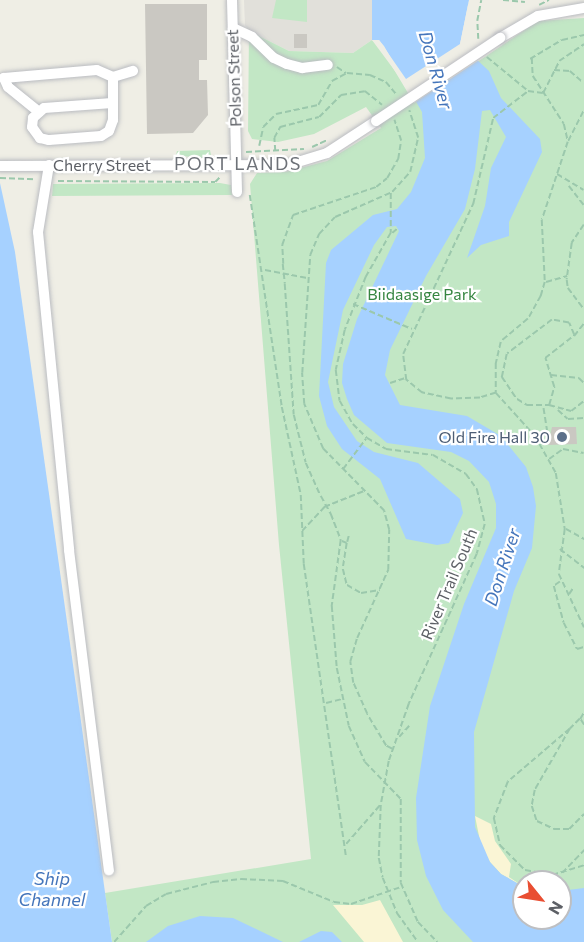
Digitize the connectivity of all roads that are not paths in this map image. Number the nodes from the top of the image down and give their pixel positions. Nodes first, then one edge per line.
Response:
1 (232, 0) edge
2 (584, 8) edge
3 (232, 28) junction
4 (328, 65) dead end
5 (133, 71) dead end
6 (443, 76) dead end
7 (113, 77) junction
8 (433, 83) dead end
9 (112, 103) junction
10 (39, 112) junction
11 (49, 165) junction
12 (1, 166) edge
13 (237, 166) junction
14 (237, 192) dead end
15 (109, 871) dead end

1 - 3 street, Polson Street
2 - 6 street, bridge
3 - 4 street
3 - 13 street, Polson Street
5 - 7 street
7 - 9 street
7 - 10 street
8 - 13 street, Cherry Street, bridge
9 - 10 street
9 - 10 street
11 - 12 street, Cherry Street
11 - 13 street, Cherry Street
11 - 15 street
13 - 14 street, Polson Street

